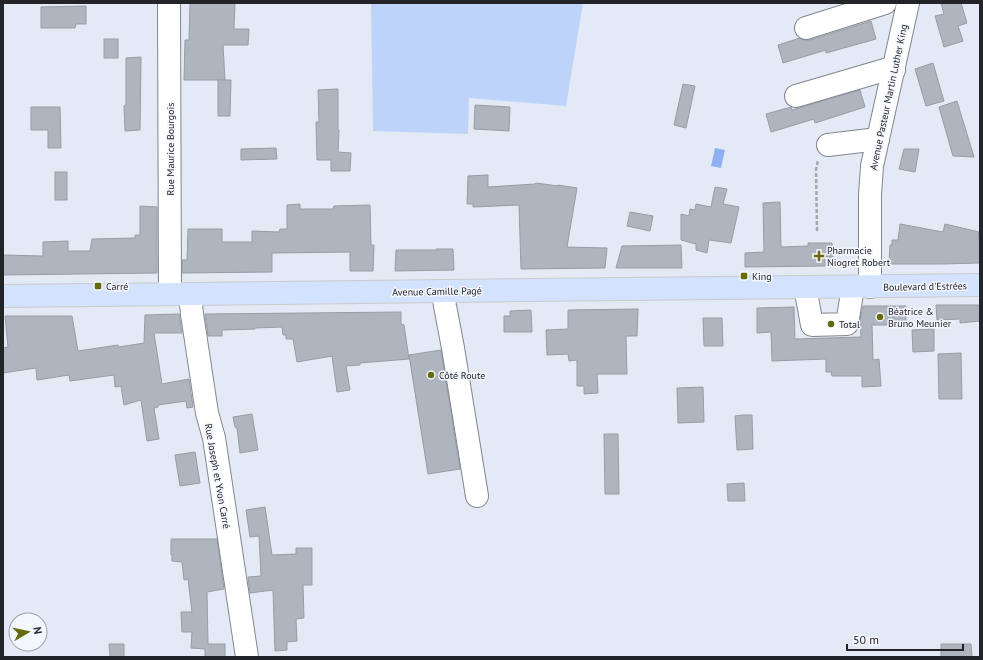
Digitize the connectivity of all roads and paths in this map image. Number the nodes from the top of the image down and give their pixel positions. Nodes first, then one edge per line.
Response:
1 (170, 3) edge
2 (885, 3) edge
3 (908, 3) edge
4 (806, 28) dead end
5 (894, 70) junction
6 (796, 96) dead end
7 (878, 139) junction
8 (828, 145) joint
9 (817, 231) dead end
10 (980, 285) edge
11 (805, 287) junction
12 (862, 287) junction
13 (443, 291) junction
14 (180, 294) junction
15 (3, 296) edge
16 (477, 496) dead end
17 (247, 657) edge

1 - 14 street, Rue Maurice Bourgois
2 - 4 street
3 - 5 street, Avenue Pasteur Martin Luther King
5 - 6 street
5 - 7 street, Avenue Pasteur Martin Luther King
7 - 8 street
7 - 12 street, Avenue Pasteur Martin Luther King
8 - 9 path
10 - 12 main road, Boulevard d'Estrées
11 - 12 main road, Avenue Camille Pagé
11 - 12 street, Avenue Pasteur Martin Luther King
11 - 13 main road, Avenue Camille Pagé
13 - 14 main road, Avenue Camille Pagé
13 - 16 street
14 - 15 main road, Avenue Camille Pagé
14 - 17 street, Rue Joseph et Yvon Carré

